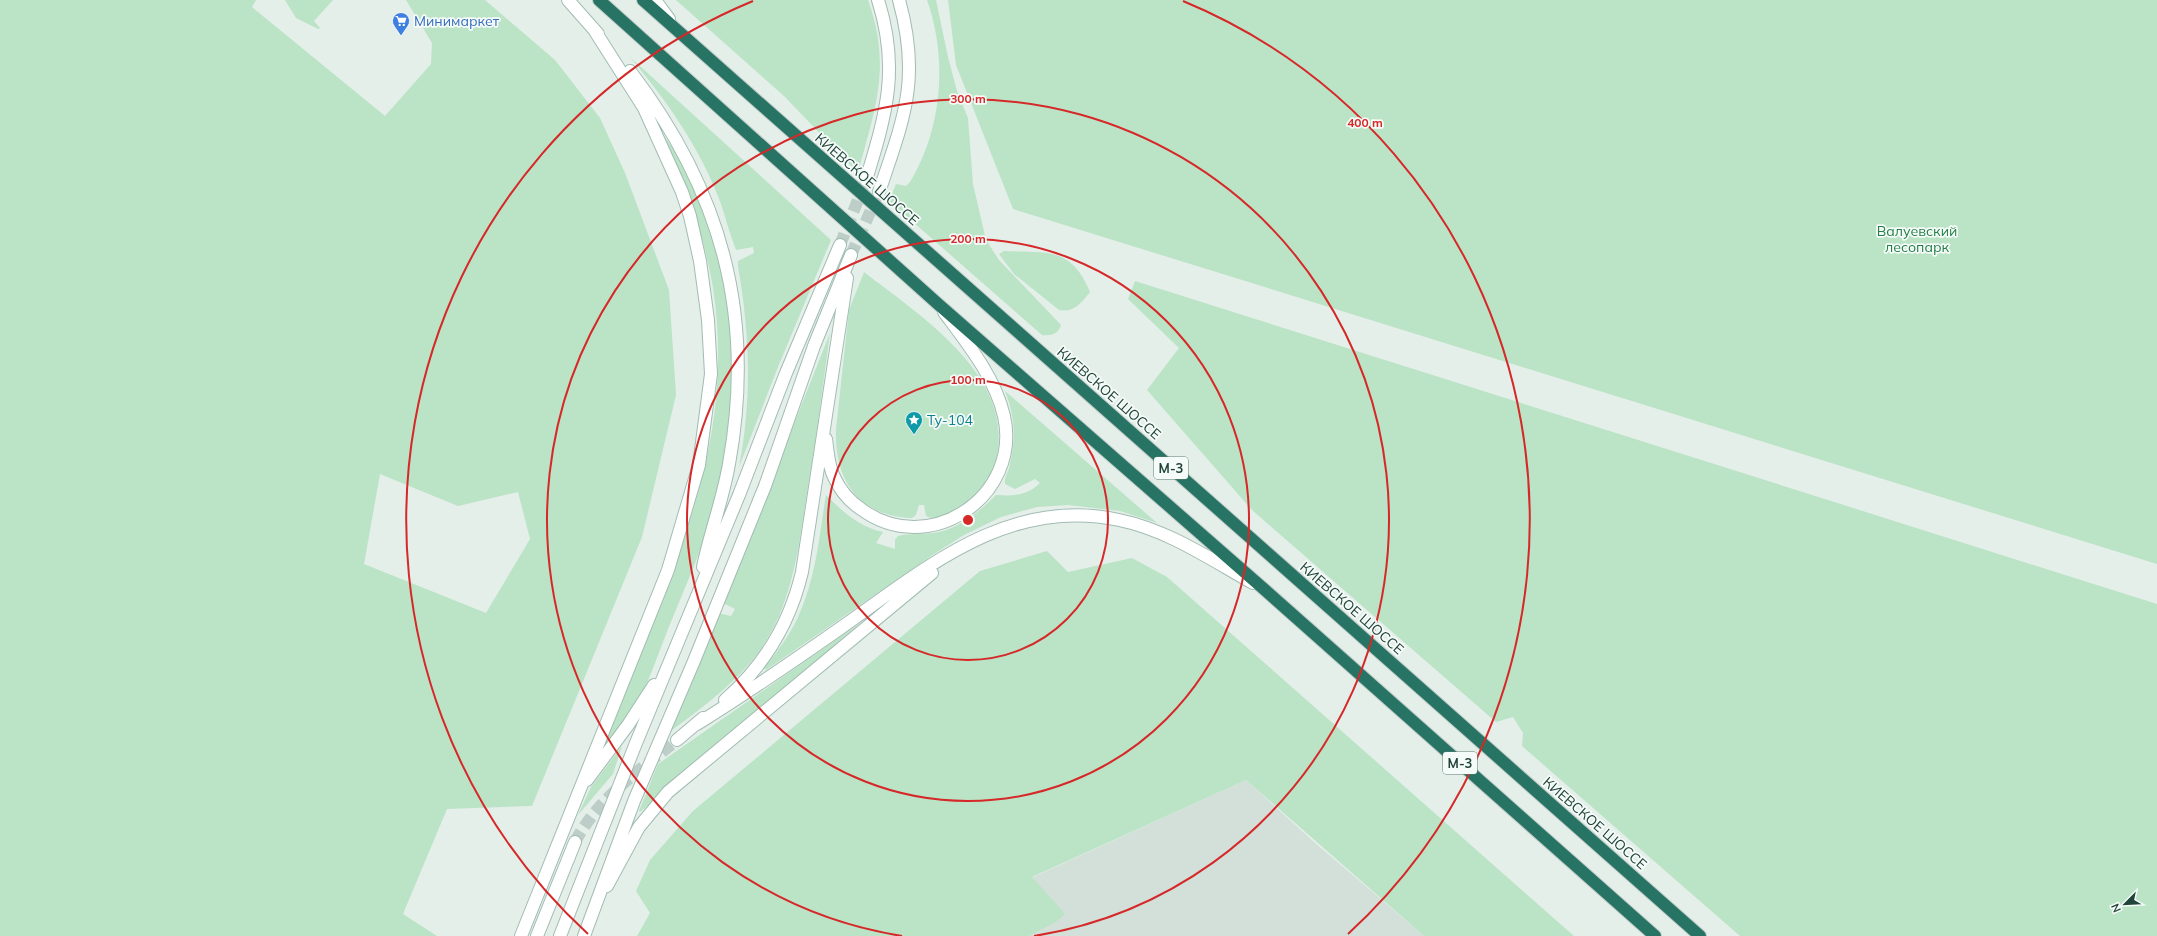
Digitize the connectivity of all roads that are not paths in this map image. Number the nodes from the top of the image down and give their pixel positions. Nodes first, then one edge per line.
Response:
1 (568, 0) edge
2 (599, 0) edge
3 (643, 0) edge
4 (655, 0) edge
5 (878, 0) edge
6 (899, 0) edge
7 (593, 28) junction
8 (678, 32) junction
9 (866, 180) tunnel mouth
10 (879, 192) tunnel mouth
11 (840, 245) tunnel mouth
12 (938, 304) junction
13 (824, 427) junction
14 (967, 544) junction
15 (1265, 590) junction
16 (695, 601) junction
17 (670, 659) junction
18 (697, 724) junction
19 (677, 740) tunnel mouth
20 (578, 792) junction
21 (575, 842) tunnel mouth
22 (592, 914) junction
23 (521, 936) edge
24 (537, 936) edge
25 (560, 936) edge
26 (584, 936) edge
27 (1654, 936) edge
28 (1700, 936) edge

1 - 7 main road
2 - 12 highway, М-3
3 - 8 highway, КИЕВСКОЕ ШОССЕ / М-3
4 - 8 main road
5 - 9 main road
6 - 10 main road
7 - 16 main road
7 - 20 main road
8 - 28 highway, КИЕВСКОЕ ШОССЕ / М-3
11 - 16 main road
12 - 13 main road
12 - 15 highway, М-3
13 - 18 main road
13 - 22 main road
14 - 15 main road
14 - 18 main road
14 - 22 main road
15 - 27 highway, М-3
16 - 17 main road
17 - 20 main road
17 - 25 main road
18 - 19 main road
20 - 23 main road
21 - 24 main road
22 - 26 main road

